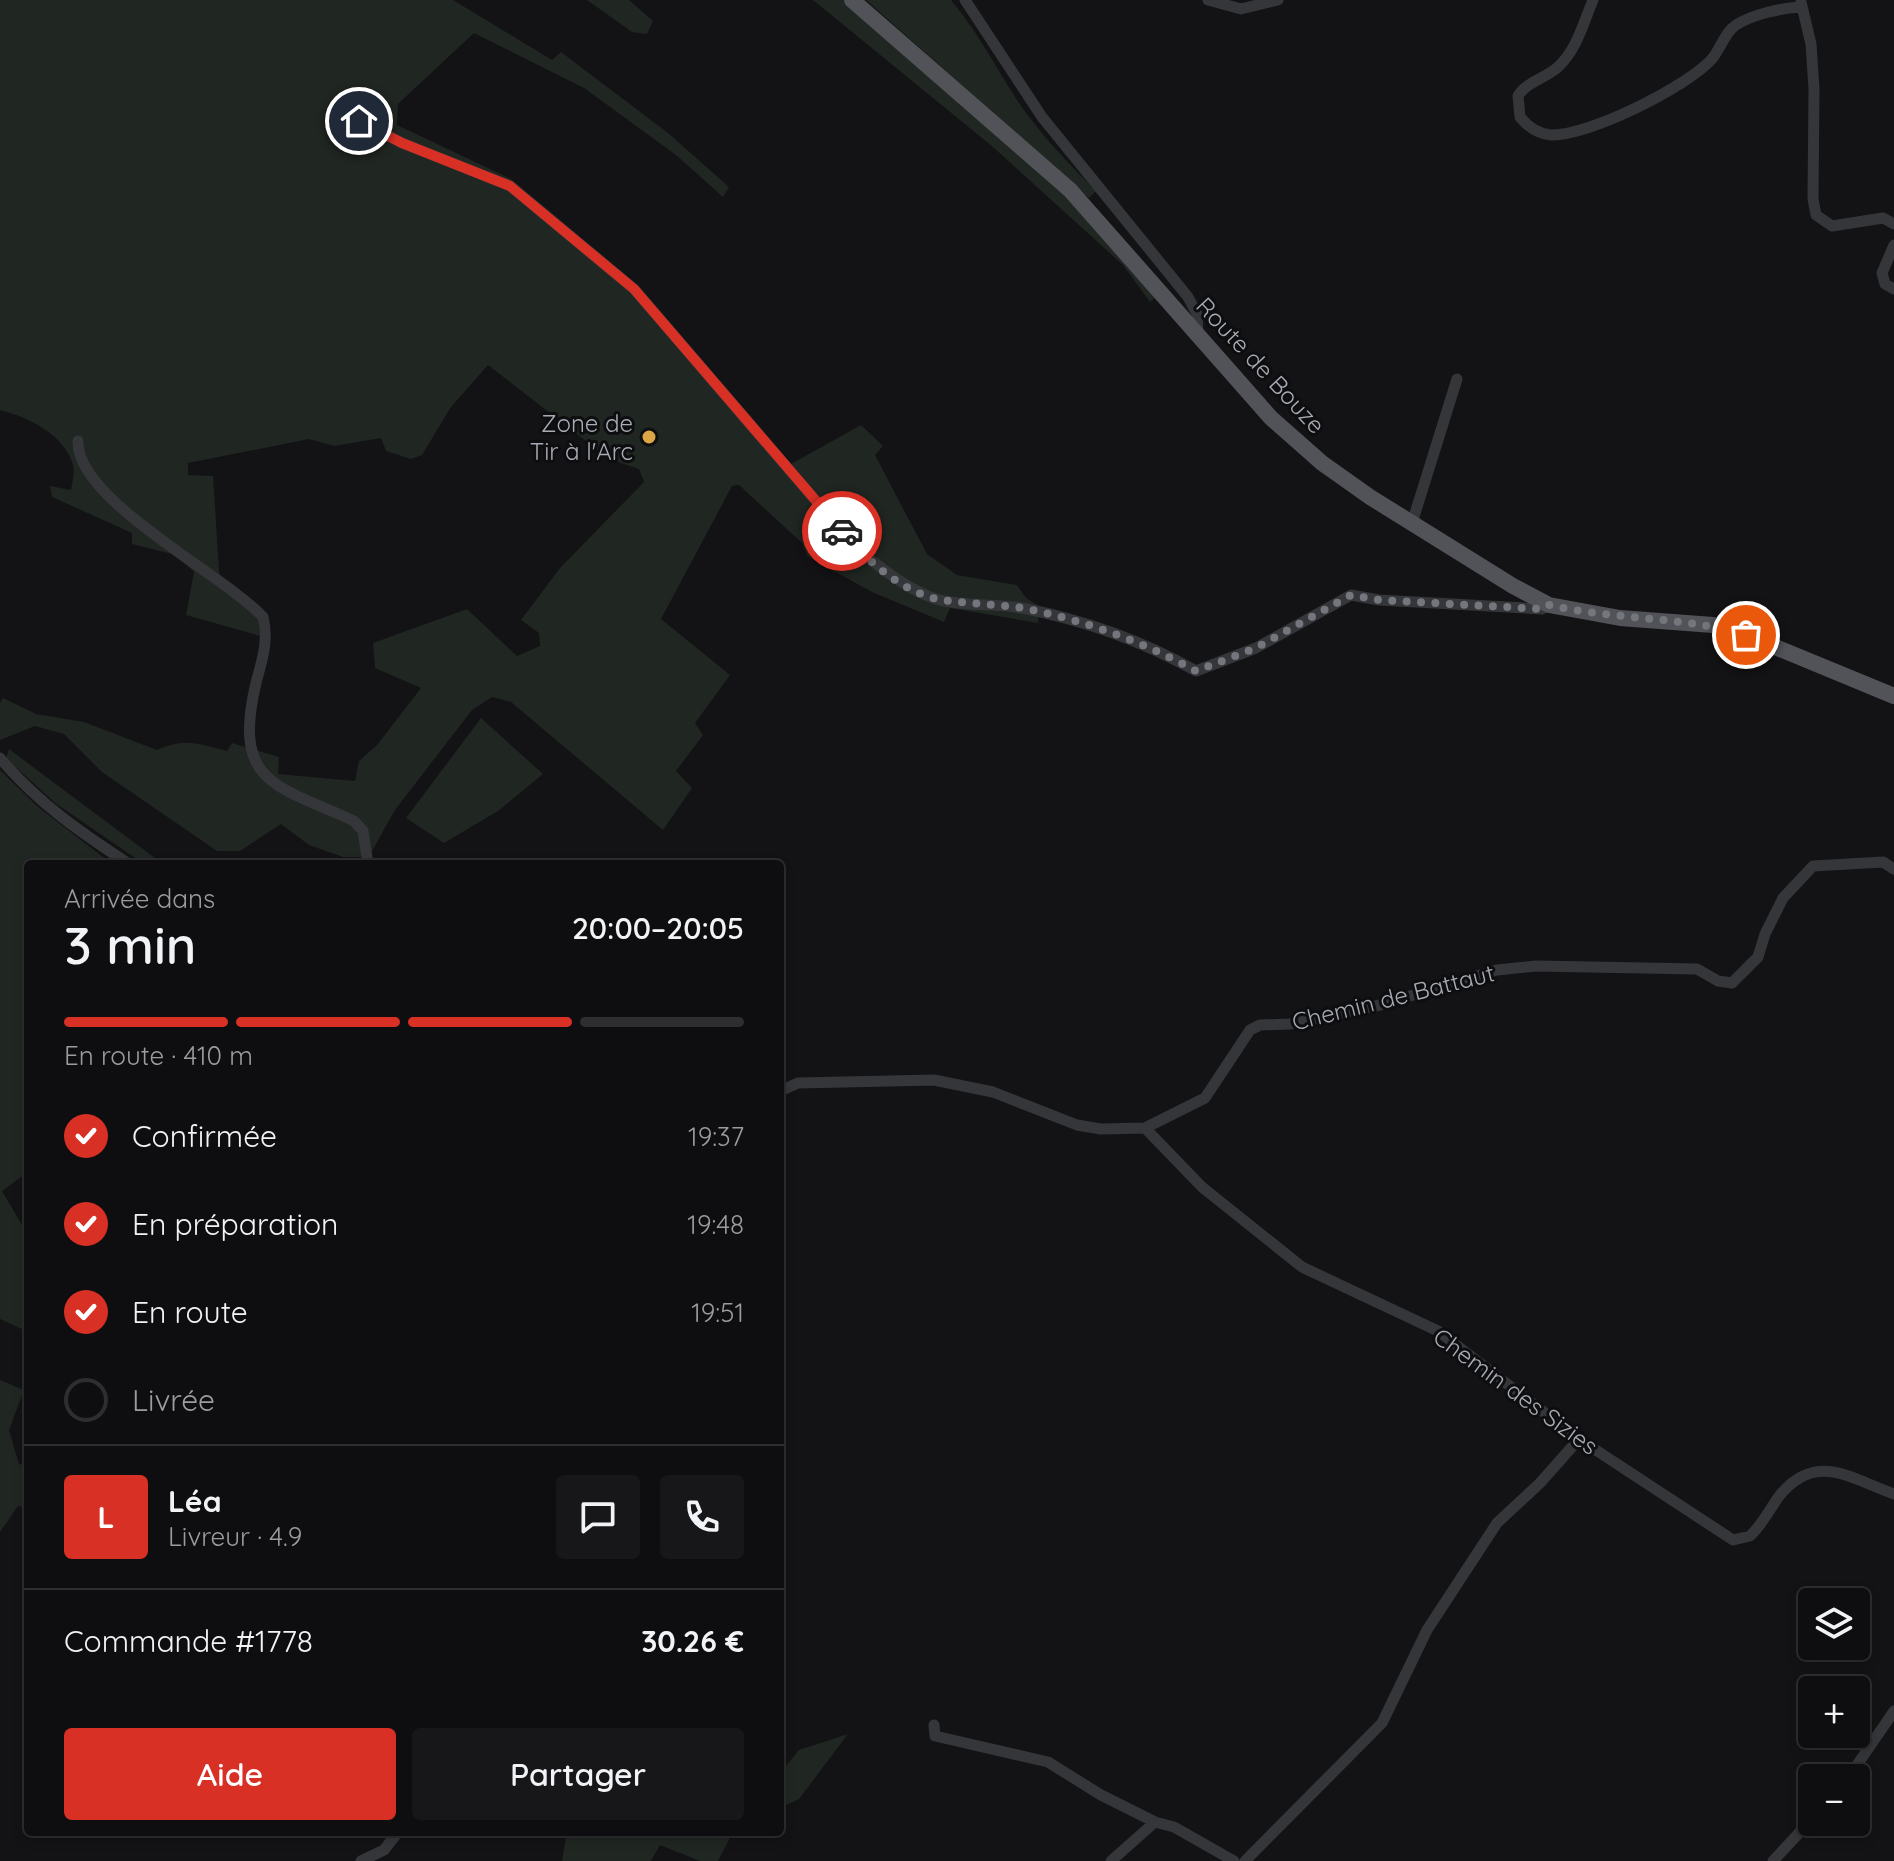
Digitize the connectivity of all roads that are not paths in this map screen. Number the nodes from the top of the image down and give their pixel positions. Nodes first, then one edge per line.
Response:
1 (852, 0) edge
2 (965, 0) edge
3 (1208, 0) edge
4 (1278, 0) edge
5 (1593, 0) edge
6 (1801, 4) edge
7 (337, 110) dead end
8 (1894, 224) edge
9 (1894, 245) edge
10 (1894, 289) edge
11 (1197, 336) junction
12 (1457, 379) dead end
13 (78, 441) dead end
14 (1412, 523) junction
15 (1549, 605) junction
16 (1894, 696) edge
17 (0, 758) edge
18 (123, 860) edge
19 (367, 860) edge
20 (1894, 869) edge
21 (784, 1089) edge
22 (1145, 1128) junction
23 (1579, 1439) junction
24 (1894, 1494) edge
25 (1894, 1711) edge
26 (934, 1725) dead end
27 (1858, 1764) edge
28 (1155, 1822) junction
29 (1798, 1834) edge
30 (395, 1836) edge
31 (361, 1861) edge
32 (1111, 1861) edge
33 (1234, 1861) edge
34 (1245, 1861) edge
35 (1773, 1861) edge

1 - 11 main road, Route de Bouze
2 - 11 street
3 - 4 street
5 - 6 street
6 - 8 street
7 - 15 street
9 - 10 street
11 - 14 main road, Route de Bouze
12 - 14 street
13 - 19 street
14 - 15 main road, Route de Bouze
15 - 16 main road, Route de Bouze
17 - 18 street
20 - 22 street, Chemin de Battaut
21 - 22 street, Chemin de Battaut
22 - 23 street, Chemin des Sizies
23 - 24 street, Chemin des Sizies
23 - 34 street
25 - 27 street
26 - 28 street
28 - 32 street
28 - 33 street
29 - 35 street
30 - 31 street

